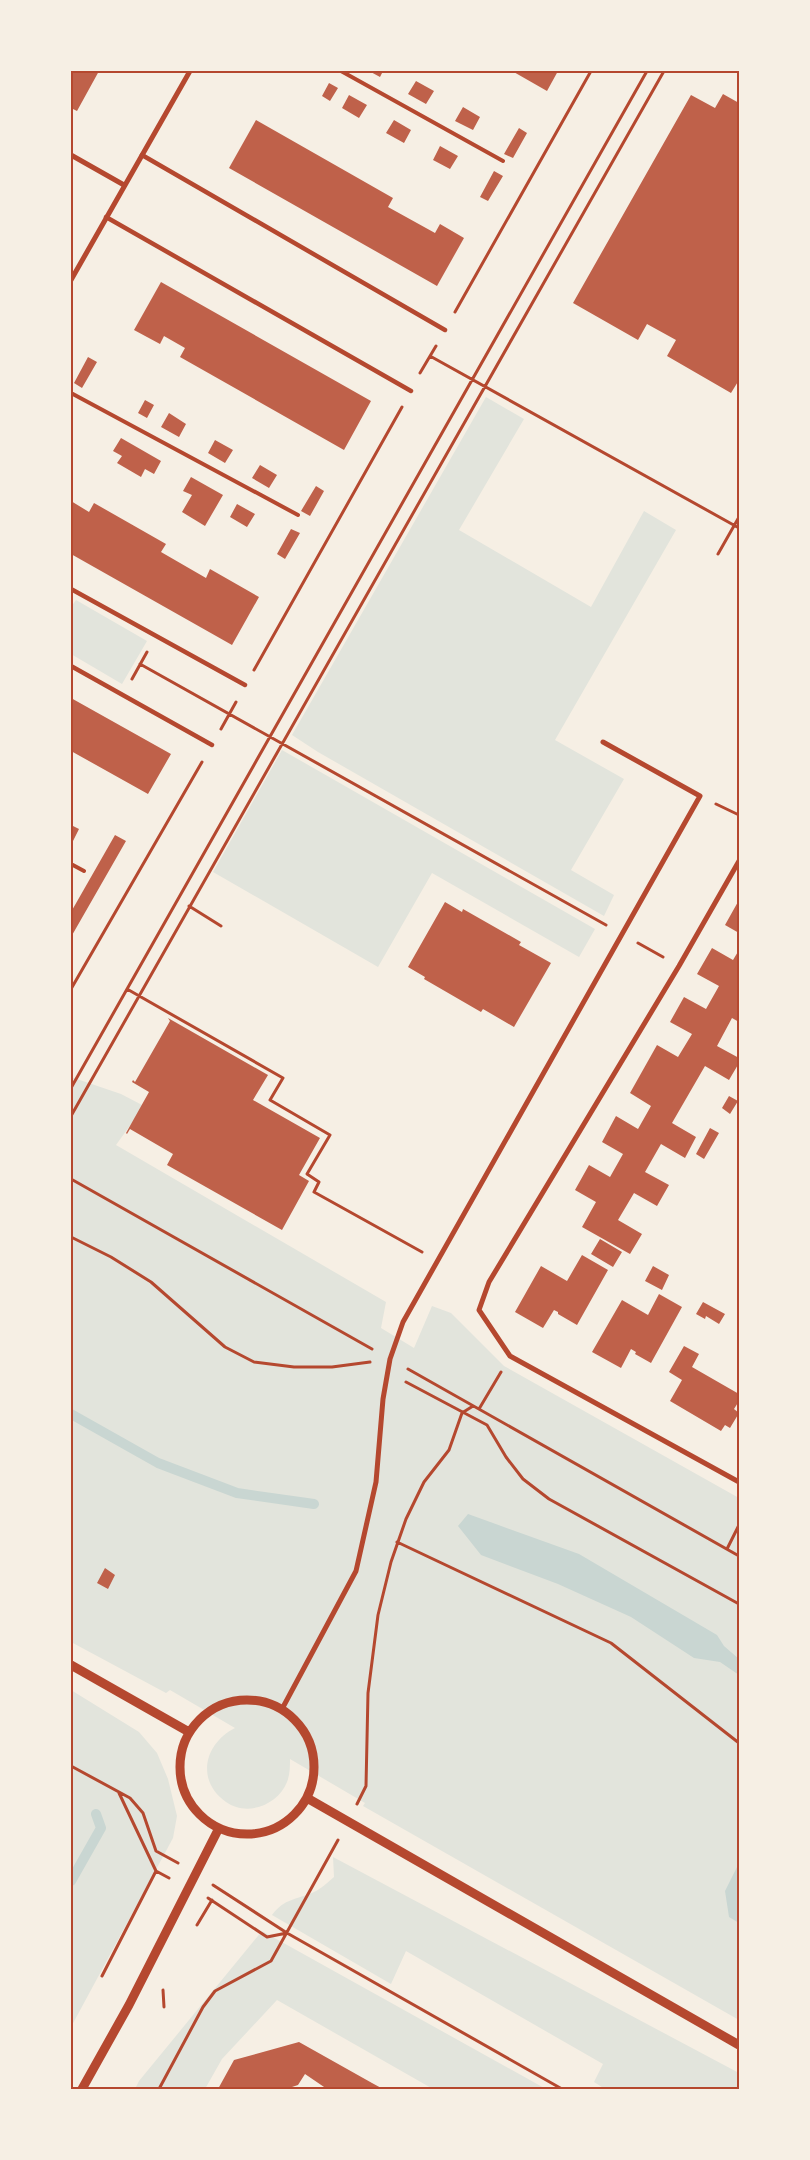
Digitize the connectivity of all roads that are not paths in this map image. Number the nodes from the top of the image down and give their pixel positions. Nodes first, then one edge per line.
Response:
1 (190, 71) edge
2 (340, 71) edge
3 (71, 155) edge
4 (142, 155) junction
5 (503, 161) dead end
6 (124, 185) junction
7 (106, 217) junction
8 (71, 280) edge
9 (445, 330) road end
10 (411, 391) road end
11 (71, 393) edge
12 (298, 515) dead end
13 (71, 589) edge
14 (71, 666) edge
15 (245, 685) road end
16 (602, 742) dead end
17 (212, 744) road end
18 (739, 861) edge
19 (71, 864) edge
20 (84, 871) dead end
21 (739, 1482) edge
22 (71, 1665) edge
23 (282, 1709) junction
24 (189, 1732) junction
25 (307, 1798) junction
26 (219, 1828) junction
27 (739, 2045) edge
28 (82, 2089) edge

1 - 4 street
2 - 5 lane
3 - 6 street
4 - 6 street
4 - 9 street
6 - 7 street
7 - 8 street
7 - 10 street
11 - 12 lane
13 - 15 street
14 - 17 street
16 - 23 street
18 - 21 street
19 - 20 lane
22 - 24 street
23 - 24 street
23 - 25 street
24 - 26 street
25 - 26 street
25 - 27 street
26 - 28 street

